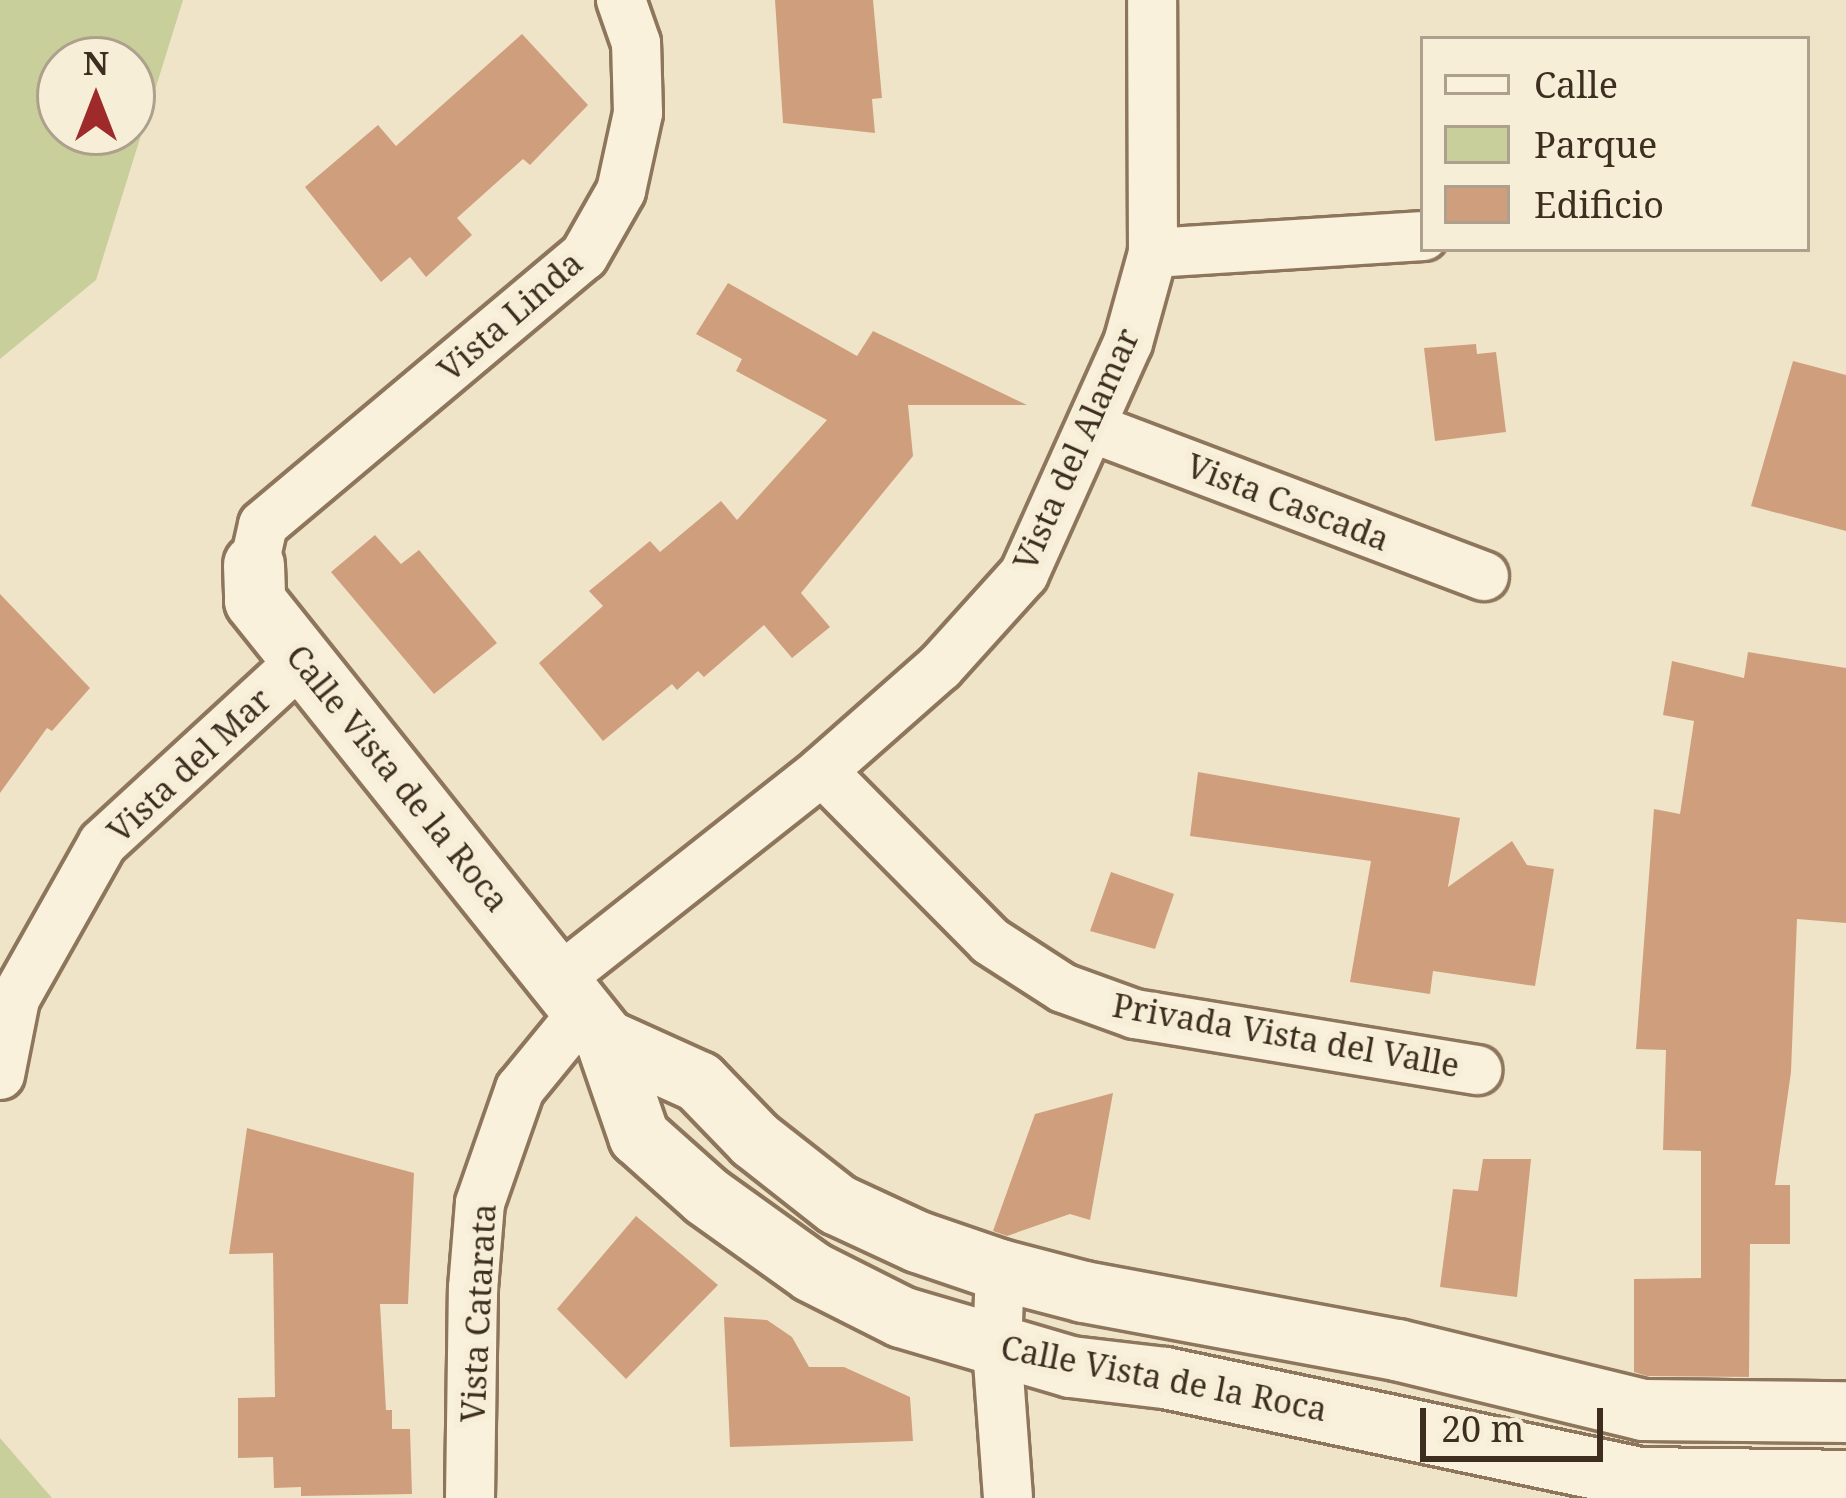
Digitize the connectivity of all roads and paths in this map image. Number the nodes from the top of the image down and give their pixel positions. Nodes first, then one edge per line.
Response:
1 (622, 0) edge
2 (1152, 0) edge
3 (1420, 236) edge
4 (1153, 254) junction
5 (1092, 428) junction
6 (254, 565) joint
7 (1484, 576) dead end
8 (303, 659) junction
9 (822, 771) junction
10 (583, 1010) junction
11 (1477, 1070) dead end
12 (0, 1075) edge
13 (1000, 1270) junction
14 (997, 1348) junction
15 (1397, 1350) junction
16 (1846, 1412) edge
17 (1381, 1420) junction
18 (1846, 1481) edge
19 (470, 1498) edge
20 (1008, 1498) edge

1 - 6 street, Vista Linda
2 - 4 street, Vista del Alamar
3 - 4 street
4 - 5 street, Vista del Alamar
5 - 7 street, Vista Cascada
5 - 9 street, Vista del Alamar
6 - 8 street, Calle Vista de la Roca
8 - 10 street, Calle Vista de la Roca
8 - 12 street, Vista del Mar
9 - 10 street, Vista del Alamar
9 - 11 street, Privada Vista del Valle
10 - 13 street, Calle Vista de la Roca
10 - 14 street, Calle Vista de la Roca
10 - 19 street, Vista Catarata
13 - 14 street
13 - 15 street, Calle Vista de la Roca
14 - 17 street, Calle Vista de la Roca
14 - 20 street
15 - 16 street, Calle Vista de la Roca
15 - 17 street
17 - 18 street, Calle Vista de la Roca

